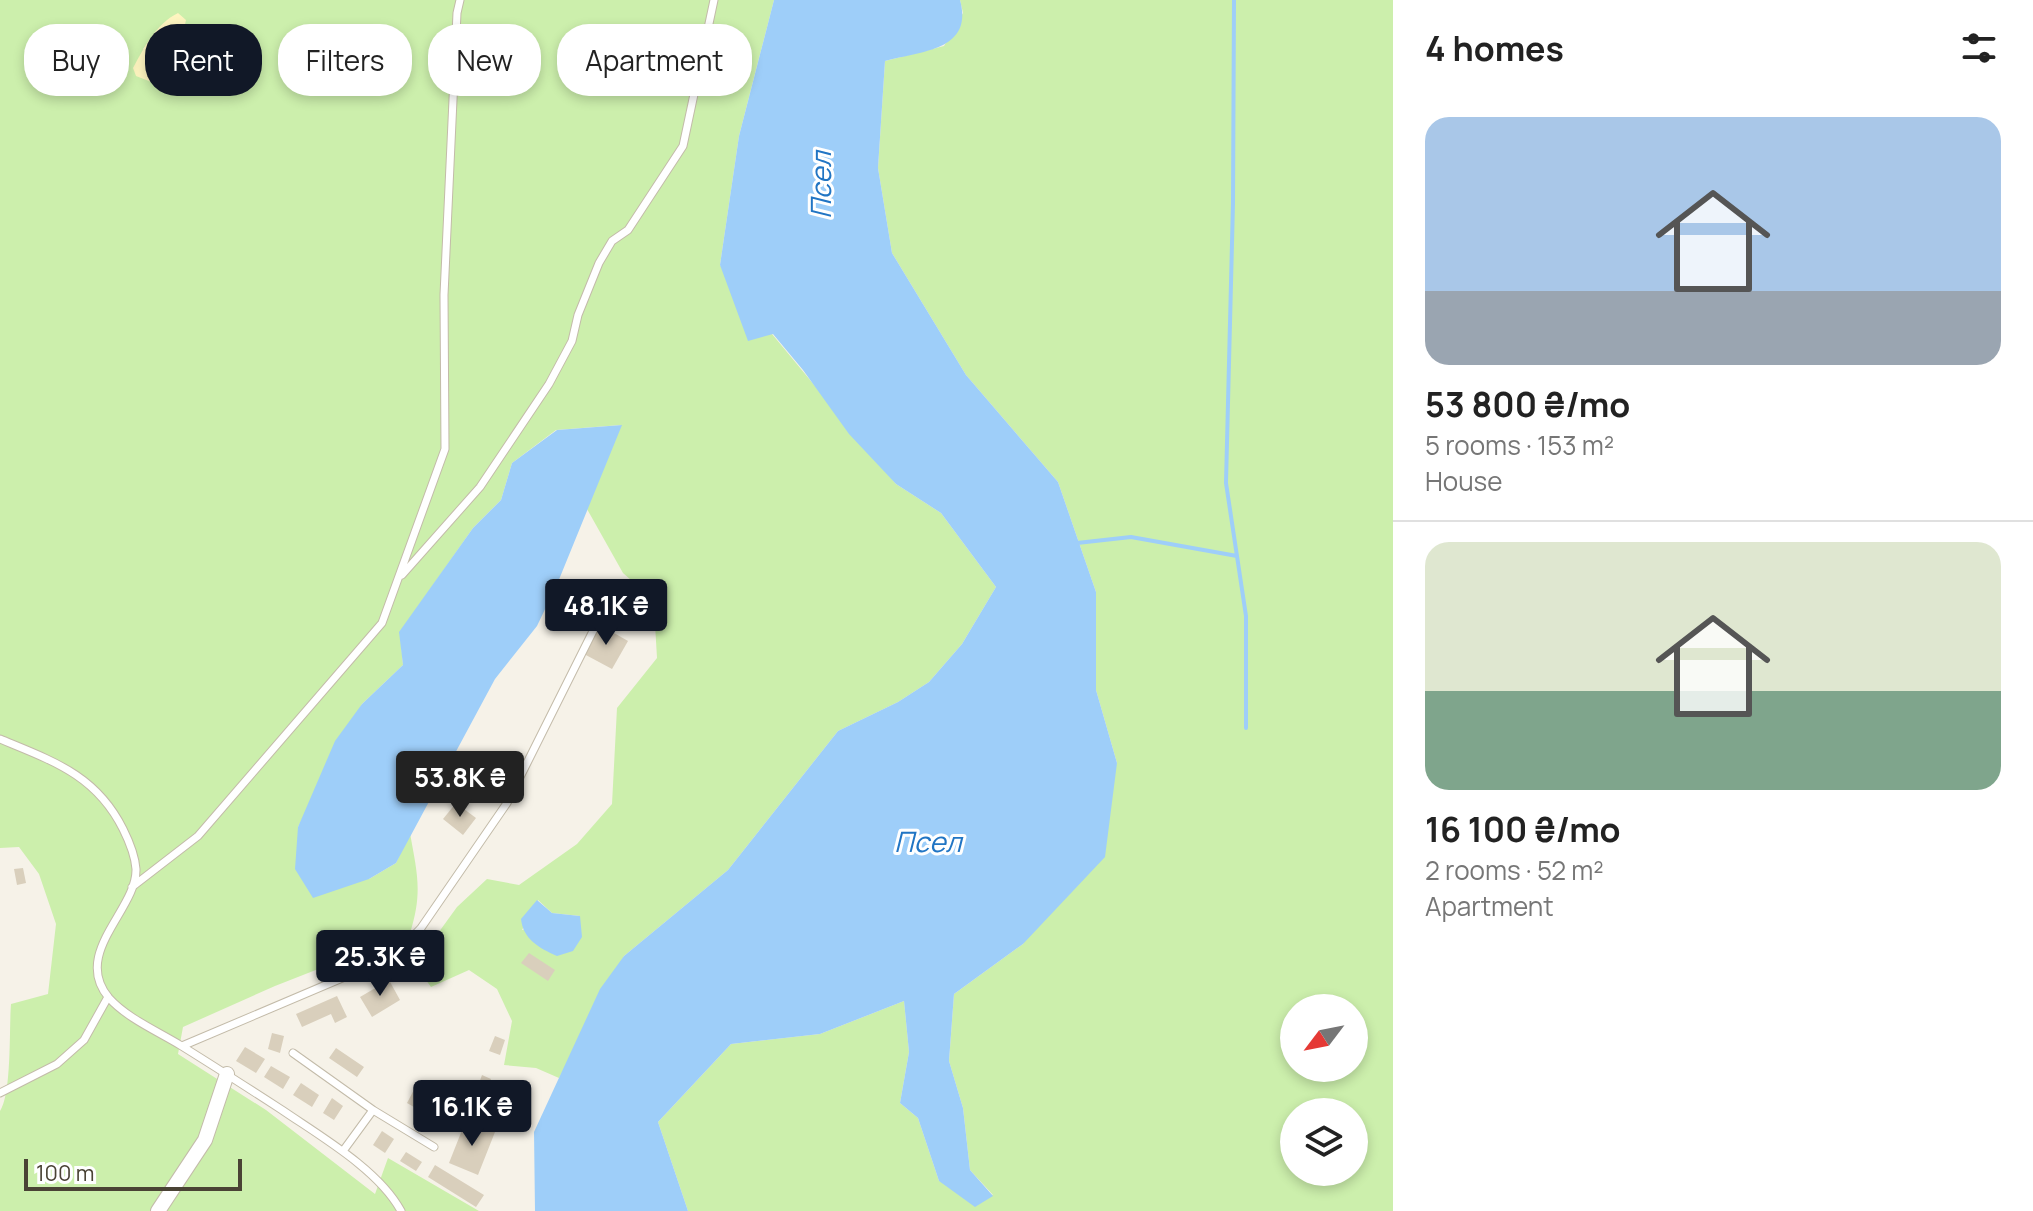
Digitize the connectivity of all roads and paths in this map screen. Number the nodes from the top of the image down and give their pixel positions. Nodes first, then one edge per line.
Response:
1 (460, 0) edge
2 (714, 0) edge
3 (398, 580) junction
4 (609, 599) dead end
5 (0, 739) edge
6 (132, 887) junction
7 (108, 997) junction
8 (182, 1046) junction
9 (293, 1053) dead end
10 (227, 1074) junction
11 (0, 1093) edge
12 (373, 1110) junction
13 (434, 1147) dead end
14 (343, 1151) junction
15 (158, 1211) edge
16 (401, 1211) edge

1 - 3 lane
2 - 3 lane
3 - 6 lane
4 - 8 lane
5 - 6 lane
6 - 7 lane
7 - 8 lane
7 - 11 lane
8 - 10 lane
9 - 12 lane
10 - 14 lane
10 - 15 street
12 - 13 lane
12 - 14 lane
14 - 16 lane

